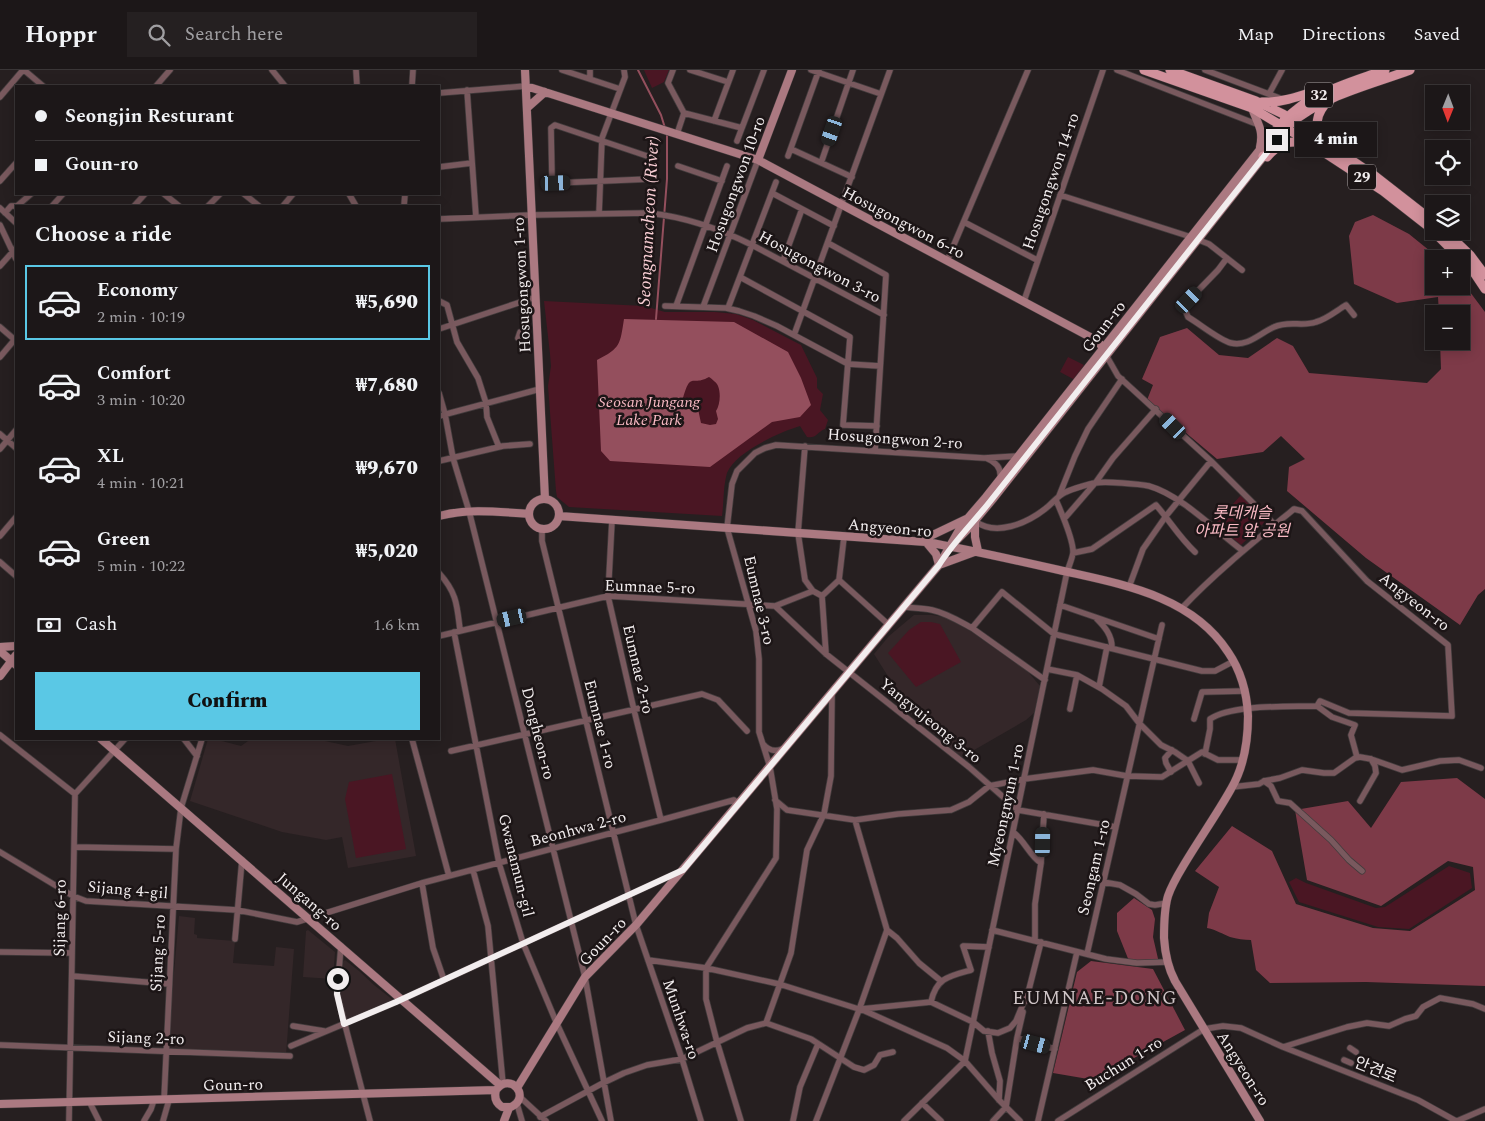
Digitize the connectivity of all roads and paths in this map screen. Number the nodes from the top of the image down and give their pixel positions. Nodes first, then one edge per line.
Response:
1 (24, 70) edge
2 (170, 70) edge
3 (272, 70) edge
4 (356, 70) edge
5 (413, 70) edge
6 (525, 70) edge
7 (562, 70) edge
8 (590, 70) edge
9 (624, 70) edge
10 (673, 70) edge
11 (690, 70) edge
12 (733, 70) edge
13 (764, 70) edge
14 (792, 70) edge
15 (811, 70) edge
16 (853, 70) edge
17 (890, 70) edge
18 (1028, 70) edge
19 (1103, 70) edge
20 (1117, 70) edge
21 (1144, 70) edge
22 (1170, 70) edge
23 (1205, 70) edge
24 (1282, 70) edge
25 (1385, 70) edge
26 (1410, 70) edge
27 (819, 71) edge
28 (1128, 72) edge
29 (590, 79) junction
30 (1355, 81) junction
31 (728, 82) junction
32 (848, 83) junction
33 (42, 85) edge
34 (157, 85) edge
35 (284, 85) edge
36 (357, 85) edge
37 (412, 85) edge
38 (526, 86) junction
39 (620, 89) junction
40 (467, 90) junction
41 (440, 92) edge
42 (545, 92) junction
43 (881, 94) junction
44 (1269, 94) junction
45 (1327, 96) junction
46 (0, 97) edge
47 (1284, 100) junction
48 (1254, 104) junction
49 (527, 108) junction
50 (610, 113) junction
51 (684, 113) junction
52 (1291, 119) junction
53 (714, 121) junction
54 (1260, 126) junction
55 (1283, 126) junction
56 (742, 128) junction
57 (677, 134) junction
58 (602, 141) junction
59 (737, 141) dead end
60 (1315, 147) junction
61 (791, 150) junction
62 (1333, 153) junction
63 (1260, 154) junction
64 (788, 156) dead end
65 (758, 160) junction
66 (472, 163) junction
67 (820, 163) junction
68 (15, 164) edge
69 (678, 166) dead end
70 (727, 166) dead end
71 (440, 167) edge
72 (852, 177) junction
73 (0, 181) edge
74 (600, 181) junction
75 (722, 181) junction
76 (776, 182) dead end
77 (772, 193) junction
78 (30, 195) edge
79 (62, 195) edge
80 (144, 195) edge
81 (165, 195) edge
82 (219, 195) edge
83 (245, 195) edge
84 (292, 195) edge
85 (1060, 195) junction
86 (18, 205) edge
87 (53, 205) edge
88 (135, 205) edge
89 (178, 205) edge
90 (209, 205) edge
91 (258, 205) edge
92 (284, 205) edge
93 (842, 205) junction
94 (15, 206) edge
95 (0, 208) edge
96 (802, 209) junction
97 (5, 213) junction
98 (599, 214) junction
99 (532, 215) junction
100 (1425, 215) edge
101 (476, 218) junction
102 (440, 219) edge
103 (15, 222) edge
104 (964, 222) junction
105 (0, 225) edge
106 (706, 225) junction
107 (834, 226) junction
108 (730, 234) junction
109 (1194, 238) junction
110 (1455, 240) edge
111 (828, 243) junction
112 (752, 245) junction
113 (14, 250) edge
114 (1227, 258) junction
115 (1037, 260) junction
116 (783, 261) junction
117 (947, 261) junction
118 (0, 266) edge
119 (1242, 270) dead end
120 (1485, 275) edge
121 (740, 277) junction
122 (815, 278) junction
123 (1485, 289) edge
124 (536, 297) junction
125 (1024, 301) junction
126 (440, 302) edge
127 (665, 306) dead end
128 (676, 306) junction
129 (703, 307) junction
130 (728, 308) junction
131 (804, 311) junction
132 (1354, 315) dead end
133 (884, 316) junction
134 (452, 325) junction
135 (0, 327) edge
136 (440, 329) edge
137 (794, 335) junction
138 (15, 338) edge
139 (15, 340) edge
140 (1105, 352) junction
141 (0, 357) edge
142 (848, 364) junction
143 (880, 366) junction
144 (1122, 379) junction
145 (540, 389) junction
146 (440, 400) edge
147 (486, 403) junction
148 (1156, 409) junction
149 (442, 415) edge
150 (877, 426) junction
151 (15, 431) edge
152 (0, 434) edge
153 (7, 440) junction
154 (530, 444) dead end
155 (805, 446) junction
156 (15, 447) edge
157 (499, 447) junction
158 (0, 449) edge
159 (875, 451) junction
160 (1018, 456) junction
161 (453, 458) junction
162 (984, 458) junction
163 (440, 461) edge
164 (1211, 461) junction
165 (999, 481) junction
166 (1096, 482) junction
167 (545, 499) junction
168 (1057, 499) junction
169 (1180, 500) junction
170 (469, 511) junction
171 (529, 514) junction
172 (440, 516) edge
173 (559, 516) junction
174 (1166, 516) junction
175 (15, 518) edge
176 (1064, 519) junction
177 (612, 520) junction
178 (971, 520) junction
179 (1274, 525) junction
180 (728, 528) junction
181 (542, 529) junction
182 (798, 533) junction
183 (0, 536) edge
184 (844, 537) junction
185 (922, 542) junction
186 (951, 546) junction
187 (978, 551) junction
188 (1243, 551) junction
189 (1195, 552) dead end
190 (1073, 553) junction
191 (0, 562) edge
192 (939, 565) junction
193 (1067, 572) junction
194 (15, 575) edge
195 (839, 580) junction
196 (442, 581) edge
197 (1129, 588) junction
198 (812, 591) junction
199 (608, 596) junction
200 (822, 596) junction
201 (750, 604) junction
202 (1060, 605) junction
203 (775, 606) junction
204 (559, 607) junction
205 (904, 608) junction
206 (1182, 608) junction
207 (1093, 616) junction
208 (497, 622) junction
209 (889, 625) junction
210 (1162, 625) dead end
211 (972, 628) junction
212 (457, 631) junction
213 (1054, 634) junction
214 (440, 635) edge
215 (1159, 639) junction
216 (0, 646) edge
217 (15, 646) edge
218 (1110, 648) junction
219 (0, 651) edge
220 (826, 654) junction
221 (1154, 659) junction
222 (15, 660) edge
223 (1234, 662) junction
224 (1047, 668) junction
225 (850, 671) junction
226 (1076, 675) junction
227 (0, 676) edge
228 (1045, 680) junction
229 (1099, 688) junction
230 (1246, 691) junction
231 (832, 693) junction
232 (1317, 706) junction
233 (1070, 709) dead end
234 (1248, 709) junction
235 (634, 710) junction
236 (586, 720) junction
237 (1194, 720) dead end
238 (1139, 723) junction
239 (747, 731) dead end
240 (525, 734) junction
241 (0, 735) edge
242 (102, 740) edge
243 (124, 740) edge
244 (185, 740) edge
245 (202, 740) edge
246 (412, 740) edge
247 (761, 741) junction
248 (476, 745) junction
249 (115, 750) junction
250 (451, 750) dead end
251 (784, 750) junction
252 (1172, 750) junction
253 (1205, 754) junction
254 (197, 756) junction
255 (1357, 758) junction
256 (1371, 759) junction
257 (1243, 760) junction
258 (1188, 761) junction
259 (770, 766) junction
260 (1482, 768) dead end
261 (1171, 772) junction
262 (1127, 776) junction
263 (1024, 779) junction
264 (1264, 781) junction
265 (1199, 783) dead end
266 (989, 786) junction
267 (1232, 788) junction
268 (75, 794) junction
269 (775, 800) junction
270 (1360, 801) dead end
271 (736, 802) junction
272 (181, 808) junction
273 (1018, 810) junction
274 (824, 814) junction
275 (1044, 814) junction
276 (661, 820) junction
277 (855, 820) junction
278 (1116, 828) junction
279 (1013, 832) junction
280 (614, 833) junction
281 (74, 847) junction
282 (176, 849) junction
283 (553, 849) junction
284 (0, 852) edge
285 (242, 860) junction
286 (500, 863) junction
287 (1041, 863) junction
288 (473, 870) junction
289 (683, 870) junction
290 (1362, 871) dead end
291 (450, 876) junction
292 (1103, 882) junction
293 (422, 883) junction
294 (629, 895) junction
295 (73, 896) junction
296 (1166, 903) junction
297 (173, 906) junction
298 (237, 910) junction
299 (309, 918) junction
300 (572, 921) junction
301 (636, 926) junction
302 (887, 930) junction
303 (992, 930) junction
304 (235, 939) dead end
305 (1038, 942) junction
306 (524, 943) junction
307 (341, 946) junction
308 (989, 946) junction
309 (0, 952) edge
310 (1077, 952) junction
311 (72, 953) junction
312 (1087, 954) junction
313 (491, 958) junction
314 (648, 960) junction
315 (1168, 962) junction
316 (706, 968) junction
317 (72, 976) junction
318 (585, 978) junction
319 (444, 980) junction
320 (941, 981) junction
321 (169, 984) junction
322 (779, 984) junction
323 (1026, 998) junction
324 (402, 999) junction
325 (931, 1002) junction
326 (1485, 1009) edge
327 (859, 1010) junction
328 (973, 1022) junction
329 (766, 1023) junction
330 (344, 1024) junction
331 (557, 1024) junction
332 (293, 1026) dead end
333 (1204, 1029) junction
334 (326, 1031) junction
335 (988, 1031) junction
336 (1017, 1038) junction
337 (717, 1042) junction
338 (818, 1044) junction
339 (0, 1045) edge
340 (291, 1046) dead end
341 (1283, 1047) junction
342 (71, 1048) junction
343 (1055, 1049) junction
344 (165, 1052) junction
345 (893, 1052) dead end
346 (290, 1056) dead end
347 (840, 1058) junction
348 (682, 1059) junction
349 (1344, 1060) dead end
350 (965, 1061) junction
351 (1351, 1063) dead end
352 (604, 1082) junction
353 (500, 1087) junction
354 (517, 1088) junction
355 (589, 1091) junction
356 (362, 1094) junction
357 (154, 1100) junction
358 (166, 1100) junction
359 (518, 1100) junction
360 (999, 1100) junction
361 (89, 1101) junction
362 (70, 1102) junction
363 (922, 1103) junction
364 (0, 1104) edge
365 (1006, 1107) junction
366 (509, 1108) junction
367 (1485, 1109) edge
368 (540, 1117) junction
369 (69, 1121) edge
370 (99, 1121) edge
371 (144, 1121) edge
372 (163, 1121) edge
373 (370, 1121) edge
374 (504, 1121) edge
375 (522, 1121) edge
376 (546, 1121) edge
377 (602, 1121) edge
378 (610, 1121) edge
379 (701, 1121) edge
380 (741, 1121) edge
381 (793, 1121) edge
382 (816, 1121) edge
383 (904, 1121) edge
384 (941, 1121) edge
385 (993, 1121) edge
386 (1020, 1121) edge
387 (1038, 1121) edge
388 (1058, 1121) edge
389 (1260, 1121) edge
390 (1457, 1121) edge

1 - 33 street
1 - 46 street
2 - 34 street
3 - 35 street
4 - 36 street
5 - 37 street
6 - 38 main road, Hosugongwon 1-ro
7 - 29 street
8 - 29 street
9 - 39 street
10 - 51 street
11 - 31 street
12 - 31 street
13 - 56 street
14 - 65 main road, Hosugongwon 10-ro
15 - 27 street
16 - 32 street
17 - 43 street
18 - 104 street
19 - 85 street, Hosugongwon 14-ro
20 - 28 street
21 - 48 main road, 29
22 - 48 main road, 29
23 - 44 street
24 - 44 street
25 - 30 main road, 32
26 - 45 main road, 32
27 - 32 street
27 - 61 street
28 - 54 street
29 - 39 street
30 - 45 main road, 32
30 - 47 main road
31 - 53 street
32 - 43 street
32 - 67 street
38 - 40 street
38 - 42 main road
38 - 49 main road, Hosugongwon 1-ro
39 - 50 street
40 - 41 street
40 - 66 street
42 - 49 main road
42 - 50 main road
43 - 72 street
44 - 47 street
45 - 52 main road
45 - 62 main road, 32
47 - 48 main road
48 - 52 main road, 29
48 - 54 main road
48 - 55 main road, 29
49 - 99 main road, Hosugongwon 1-ro
50 - 57 main road, Hosugongwon 6-ro
50 - 58 street
51 - 53 street
51 - 57 street
52 - 55 main road, 32
52 - 62 main road, 29
53 - 56 street
54 - 63 main road
55 - 60 main road, 29
55 - 63 main road, Goun-ro
56 - 59 street
57 - 65 main road, Hosugongwon 6-ro
58 - 74 street
58 - 74 street
58 - 74 street
60 - 62 main road, 29
60 - 63 main road
61 - 64 street
61 - 67 street
62 - 100 main road, 29
62 - 123 main road, 29
63 - 109 main road, Goun-ro
65 - 93 main road, Hosugongwon 6-ro
65 - 108 street, Hosugongwon 10-ro
66 - 71 street
66 - 101 street
67 - 72 street
68 - 73 street
69 - 75 street
70 - 75 street
72 - 93 street
74 - 98 street
75 - 106 street
76 - 77 street
77 - 96 street
77 - 112 street
78 - 86 street
79 - 87 street
80 - 88 street
81 - 89 street
82 - 90 street
83 - 91 street
84 - 92 street
85 - 109 street
85 - 115 street, Hosugongwon 14-ro
93 - 107 street
93 - 117 main road, Hosugongwon 6-ro
94 - 97 street
95 - 97 street
96 - 107 street
96 - 116 street
97 - 103 street
98 - 99 street
98 - 106 street, Hosugongwon 3-ro
99 - 101 street
99 - 124 main road, Hosugongwon 1-ro
101 - 102 street
104 - 115 street
104 - 117 street
105 - 113 street
106 - 108 street, Hosugongwon 3-ro
106 - 128 street
107 - 111 street
108 - 112 street, Hosugongwon 3-ro
108 - 129 street, Hosugongwon 10-ro
109 - 114 street
109 - 140 main road, Goun-ro
110 - 120 main road
111 - 122 street
111 - 133 street
112 - 116 street, Hosugongwon 3-ro
112 - 121 street
113 - 118 street
114 - 119 street
114 - 132 street
115 - 125 street, Hosugongwon 14-ro
116 - 122 street, Hosugongwon 3-ro
117 - 125 main road, Hosugongwon 6-ro
121 - 130 street
121 - 131 street
122 - 131 street
122 - 133 street, Hosugongwon 3-ro
124 - 134 street
124 - 145 main road, Hosugongwon 1-ro
125 - 140 main road, Hosugongwon 6-ro
126 - 134 street
127 - 128 street
128 - 129 street
129 - 130 street
130 - 137 street
131 - 137 street
131 - 142 street
133 - 143 street, Hosugongwon 3-ro
134 - 136 street
134 - 147 street
135 - 138 street
137 - 142 street
139 - 141 street
140 - 144 street, Goun-ro
140 - 160 main road, Goun-ro
140 - 178 main road, Goun-ro
142 - 143 street
142 - 150 street
143 - 150 street, Hosugongwon 3-ro
144 - 148 street, Goun-ro
144 - 168 street
145 - 147 street
145 - 167 main road, Hosugongwon 1-ro
146 - 149 street, Dongheon-ro
147 - 149 street
147 - 157 street
148 - 164 street, Goun-ro
148 - 166 street
149 - 161 street, Dongheon-ro
150 - 159 street, Hosugongwon 3-ro
151 - 153 street
152 - 153 street
153 - 156 street
153 - 158 street
154 - 157 street
155 - 159 street, Hosugongwon 2-ro
155 - 180 street, Hosugongwon 2-ro
155 - 182 street, Hosugongwon 2-ro
157 - 161 street
159 - 162 street, Hosugongwon 2-ro
160 - 162 street, Hosugongwon 2-ro
160 - 165 main road, Goun-ro
161 - 163 street
161 - 170 street, Dongheon-ro
162 - 165 street, Hosugongwon 2-ro
164 - 169 street
164 - 179 street, Goun-ro
165 - 178 main road, Goun-ro
166 - 168 street
166 - 169 street
166 - 176 street
167 - 171 main road
167 - 173 main road
168 - 176 street
168 - 178 street
169 - 174 street
169 - 188 street
170 - 171 main road
170 - 172 main road
170 - 208 street, Dongheon-ro
171 - 181 main road
173 - 177 main road, Angyeon-ro
173 - 181 main road
174 - 189 street
174 - 190 street
174 - 197 street
175 - 183 street
176 - 190 street
177 - 180 main road, Angyeon-ro
177 - 199 street, Eumnae 2-ro
178 - 185 main road
178 - 186 main road, Goun-ro
178 - 187 main road
179 - 188 street, Angyeon-ro
179 - 232 street, Angyeon-ro
180 - 182 main road, Angyeon-ro
180 - 201 street, Eumnae 3-ro
181 - 204 street, Eumnae 1-ro
182 - 184 main road, Angyeon-ro
182 - 198 street
184 - 185 main road, Angyeon-ro
184 - 195 street
185 - 186 main road, Angyeon-ro
185 - 192 main road
186 - 187 main road, Angyeon-ro
186 - 192 main road, Goun-ro
187 - 192 main road
187 - 193 main road, Angyeon-ro
188 - 206 street, Angyeon-ro
190 - 193 street
191 - 194 street
192 - 205 main road, Goun-ro
193 - 197 main road, Angyeon-ro
193 - 202 street, Myeongnyun 1-ro
195 - 200 street
195 - 209 street
196 - 212 street, Gwanamun-gil
197 - 206 main road, Angyeon-ro
198 - 200 street
198 - 203 street, Eumnae 5-ro
199 - 201 street, Eumnae 5-ro
199 - 204 street, Eumnae 5-ro
199 - 235 street, Eumnae 2-ro
200 - 220 street
201 - 203 street, Eumnae 5-ro
201 - 247 street, Eumnae 3-ro
202 - 207 street
202 - 213 street, Myeongnyun 1-ro
203 - 220 street
204 - 208 street, Eumnae 5-ro
204 - 236 street, Eumnae 1-ro
205 - 209 main road, Goun-ro
205 - 211 street
206 - 223 main road, Angyeon-ro
207 - 215 street
207 - 218 street
208 - 212 street, Eumnae 5-ro
208 - 240 street, Dongheon-ro
209 - 225 main road, Goun-ro
210 - 215 street, Seongam 1-ro
211 - 213 street
211 - 228 street
212 - 214 street, Eumnae 5-ro
212 - 248 street, Gwanamun-gil
213 - 218 street
213 - 224 street, Myeongnyun 1-ro
215 - 221 street, Seongam 1-ro
216 - 217 main road
218 - 221 street
218 - 229 street
219 - 222 main road
220 - 225 street
221 - 223 street
221 - 238 street, Seongam 1-ro
222 - 227 main road
223 - 230 main road, Angyeon-ro
224 - 226 street
224 - 228 street, Myeongnyun 1-ro
225 - 231 main road, Goun-ro
225 - 266 street, Yangyujeong 3-ro
226 - 229 street
226 - 233 street
228 - 263 street, Myeongnyun 1-ro
229 - 238 street
230 - 234 main road, Angyeon-ro
230 - 237 street
231 - 251 main road, Goun-ro
231 - 274 street
232 - 234 street, Angyeon-ro
232 - 255 street
234 - 253 street
234 - 257 main road, Angyeon-ro
235 - 236 street
235 - 239 street
235 - 276 street, Eumnae 2-ro
236 - 240 street
236 - 280 street, Eumnae 1-ro
238 - 252 street
238 - 262 street, Seongam 1-ro
240 - 248 street
240 - 283 street, Dongheon-ro
241 - 268 street
242 - 249 main road, Jungang-ro
243 - 249 street
244 - 254 street
245 - 254 street, Sijang 5-ro
246 - 291 street
247 - 251 street
247 - 259 street, Eumnae 3-ro
248 - 250 street
248 - 286 street, Gwanamun-gil
249 - 268 street
249 - 272 main road, Jungang-ro
251 - 259 main road, Goun-ro
252 - 258 street
252 - 261 street
253 - 257 street
253 - 258 street
254 - 272 street, Sijang 5-ro
255 - 256 street
255 - 264 street
256 - 260 street
256 - 270 street
257 - 267 main road, Angyeon-ro
258 - 261 street
258 - 265 street
259 - 269 street, Eumnae 3-ro
259 - 271 main road, Goun-ro
261 - 262 street
262 - 263 street
262 - 278 street, Seongam 1-ro
263 - 266 street
263 - 273 street, Myeongnyun 1-ro
264 - 267 street
264 - 290 street
266 - 273 street, Yangyujeong 3-ro
266 - 277 street
267 - 296 main road, Angyeon-ro
268 - 281 street, Sijang 6-ro
269 - 274 street
269 - 316 street, Eumnae 3-ro
271 - 276 street, Beonhwa 2-ro
271 - 289 main road, Goun-ro
272 - 282 street, Sijang 5-ro
272 - 285 main road, Jungang-ro
273 - 275 street
273 - 279 street, Myeongnyun 1-ro
274 - 277 street
274 - 322 street
275 - 278 street
275 - 287 street
276 - 280 street, Beonhwa 2-ro
277 - 302 street
278 - 292 street, Seongam 1-ro
279 - 287 street
279 - 303 street, Myeongnyun 1-ro
280 - 283 street, Beonhwa 2-ro
280 - 294 street, Eumnae 1-ro
281 - 282 street
281 - 295 street, Sijang 6-ro
282 - 297 street, Sijang 5-ro
283 - 286 street, Beonhwa 2-ro
283 - 300 street, Dongheon-ro
284 - 295 street, Sijang 4-gil
285 - 298 street
285 - 299 main road, Jungang-ro
286 - 288 street, Beonhwa 2-ro
286 - 306 street, Gwanamun-gil
287 - 305 street
288 - 291 street, Beonhwa 2-ro
288 - 313 street
289 - 294 street
289 - 301 main road, Goun-ro
291 - 293 street, Beonhwa 2-ro
292 - 296 street
292 - 312 street, Seongam 1-ro
293 - 299 street, Beonhwa 2-ro
293 - 319 street
294 - 300 street
294 - 301 street, Eumnae 1-ro
295 - 297 street, Sijang 4-gil
295 - 311 street, Sijang 6-ro
296 - 315 main road, Angyeon-ro
297 - 298 street, Sijang 4-gil
297 - 321 street, Sijang 5-ro
298 - 299 street, Sijang 4-gil
298 - 304 street
299 - 307 main road, Jungang-ro
300 - 306 street
300 - 318 street, Dongheon-ro
301 - 314 street, Munhwa-ro
301 - 318 main road, Goun-ro
302 - 320 street
302 - 327 street
303 - 305 street
303 - 308 street, Myeongnyun 1-ro
305 - 310 street
305 - 323 street
306 - 313 street
306 - 331 street, Gwanamun-gil
307 - 324 main road, Jungang-ro
307 - 330 street
308 - 320 street
308 - 328 street, Myeongnyun 1-ro
309 - 311 street
310 - 312 street
310 - 343 street
311 - 317 street, Sijang 6-ro
312 - 315 street
313 - 319 street
313 - 353 street
314 - 316 street
314 - 348 street, Munhwa-ro
315 - 333 main road, Angyeon-ro
316 - 322 street
316 - 337 street
317 - 321 street
317 - 342 street, Sijang 6-ro
318 - 331 main road, Goun-ro
318 - 352 street, Dongheon-ro
319 - 324 street
320 - 325 street
321 - 344 street, Sijang 5-ro
322 - 327 street
322 - 329 street
323 - 335 street
323 - 336 street
324 - 330 street
324 - 353 main road, Jungang-ro
325 - 327 street
325 - 328 street
326 - 341 street
327 - 347 street
327 - 350 street
328 - 335 street
328 - 350 street, Myeongnyun 1-ro
329 - 337 street
329 - 338 street
330 - 334 street
330 - 356 street
331 - 354 main road, Goun-ro
331 - 355 street, Gwanamun-gil
332 - 334 street
333 - 341 street, Angyeon-ro
333 - 388 street, Buchun 1-ro
333 - 389 main road, Angyeon-ro
334 - 340 street
335 - 360 street
336 - 343 street
336 - 365 street
337 - 348 street
337 - 380 street
338 - 347 street
338 - 381 street
339 - 342 street, Sijang 2-ro
341 - 390 street, 안견로
342 - 344 street, Sijang 2-ro
342 - 362 street, Sijang 6-ro
343 - 387 street
344 - 346 street, Sijang 2-ro
344 - 358 street, Sijang 5-ro
345 - 347 street
347 - 382 street
348 - 352 street
348 - 379 street, Munhwa-ro
349 - 351 street
350 - 360 street
350 - 363 street
352 - 355 street
352 - 378 street
353 - 354 main road, Goun-ro
353 - 356 main road, Goun-ro
353 - 366 main road
354 - 359 main road
355 - 368 street
355 - 377 street, Gwanamun-gil
356 - 358 main road, Goun-ro
356 - 373 street
357 - 358 main road, Goun-ro
357 - 361 main road, Goun-ro
357 - 371 street
358 - 372 street, Sijang 5-ro
359 - 366 main road
359 - 368 street
359 - 375 street
360 - 365 street
361 - 362 main road, Goun-ro
361 - 370 street
362 - 364 main road, Goun-ro
362 - 369 street, Sijang 6-ro
363 - 383 street
363 - 384 street
365 - 385 street
365 - 386 street
366 - 374 main road
367 - 390 street, 안견로
368 - 376 street

